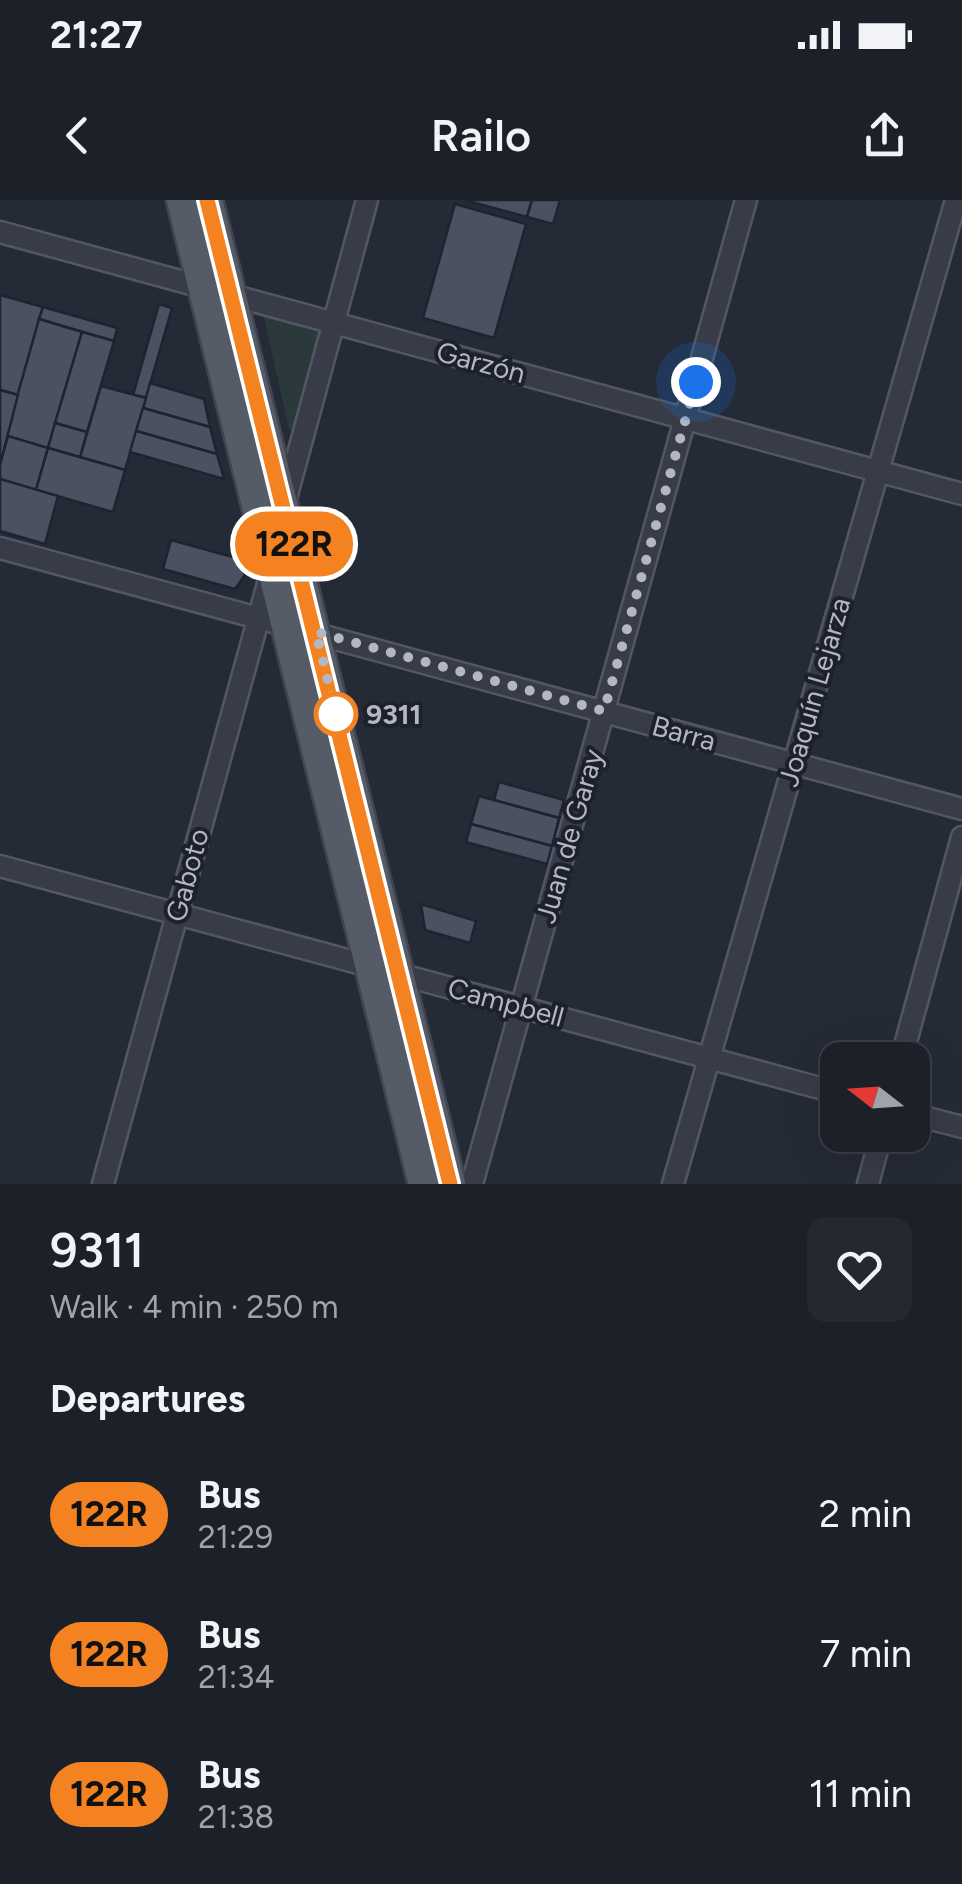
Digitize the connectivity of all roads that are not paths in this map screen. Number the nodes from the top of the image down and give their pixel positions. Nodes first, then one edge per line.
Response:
1 (182, 200) edge
2 (207, 200) edge
3 (367, 200) edge
4 (746, 200) edge
5 (956, 200) edge
6 (0, 232) edge
7 (216, 290) junction
8 (334, 322) junction
9 (685, 418) junction
10 (878, 470) junction
11 (962, 494) edge
12 (284, 505) junction
13 (0, 548) edge
14 (286, 624) junction
15 (604, 711) junction
16 (794, 763) junction
17 (962, 809) edge
18 (962, 837) edge
19 (0, 866) edge
20 (176, 914) junction
21 (384, 968) junction
22 (521, 1006) junction
23 (907, 1042) edge
24 (709, 1058) junction
25 (820, 1088) edge
26 (930, 1119) edge
27 (962, 1127) edge
28 (876, 1152) edge
29 (103, 1184) edge
30 (424, 1184) edge
31 (450, 1184) edge
32 (472, 1184) edge
33 (673, 1184) edge
34 (868, 1184) edge

1 - 7 main road
2 - 7 main road
3 - 8 street
4 - 9 street, Juan de Garay
5 - 10 street, Joaquín Lejarza
6 - 7 street, Garzón
7 - 8 street, Garzón
7 - 12 main road
7 - 14 main road
8 - 9 street, Garzón
8 - 12 street
9 - 10 street, Garzón
9 - 15 street, Juan de Garay
10 - 11 street, Garzón
10 - 16 street, Joaquín Lejarza
12 - 14 main road
13 - 14 street, Barra
14 - 15 street, Barra
14 - 20 street, Gaboto
14 - 21 main road
15 - 16 street, Barra
15 - 22 street, Juan de Garay
16 - 17 street, Barra
16 - 24 street, Joaquín Lejarza
18 - 23 street
19 - 20 street, Campbell
20 - 21 street, Campbell
20 - 29 street, Gaboto
21 - 22 street, Campbell
21 - 30 main road
21 - 31 main road
22 - 24 street, Campbell
22 - 32 street, Juan de Garay
24 - 25 street, Campbell
24 - 33 street, Joaquín Lejarza
26 - 27 street
28 - 34 street

